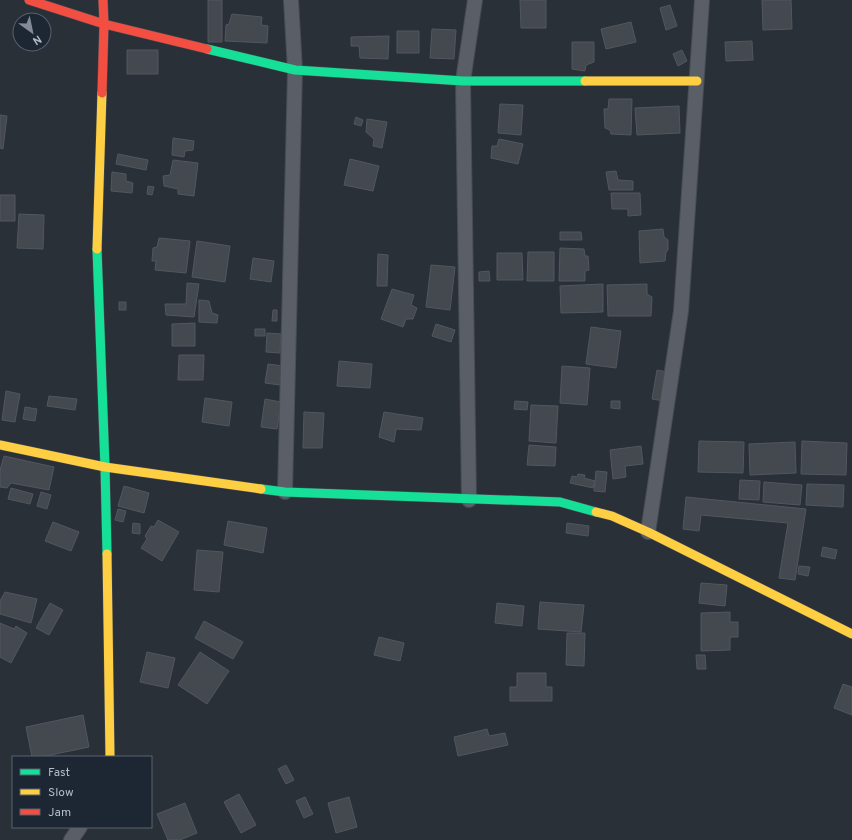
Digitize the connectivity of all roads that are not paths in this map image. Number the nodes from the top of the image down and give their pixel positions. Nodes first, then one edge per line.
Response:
1 (29, 0) edge
2 (103, 0) edge
3 (291, 0) edge
4 (475, 0) edge
5 (702, 0) edge
6 (104, 24) junction
7 (295, 70) junction
8 (697, 80) junction
9 (463, 81) junction
10 (0, 445) edge
11 (105, 467) junction
12 (285, 492) junction
13 (469, 500) junction
14 (648, 532) junction
15 (852, 634) edge
16 (110, 756) edge
17 (79, 828) edge
18 (71, 840) edge

1 - 6 street
2 - 6 street
3 - 7 street
4 - 9 street
5 - 8 street
6 - 7 street
6 - 11 street
7 - 9 street
7 - 12 street
8 - 9 street
8 - 14 street
9 - 13 street
10 - 11 street
11 - 12 street
11 - 16 street
12 - 13 street
13 - 14 street
14 - 15 street
17 - 18 street

